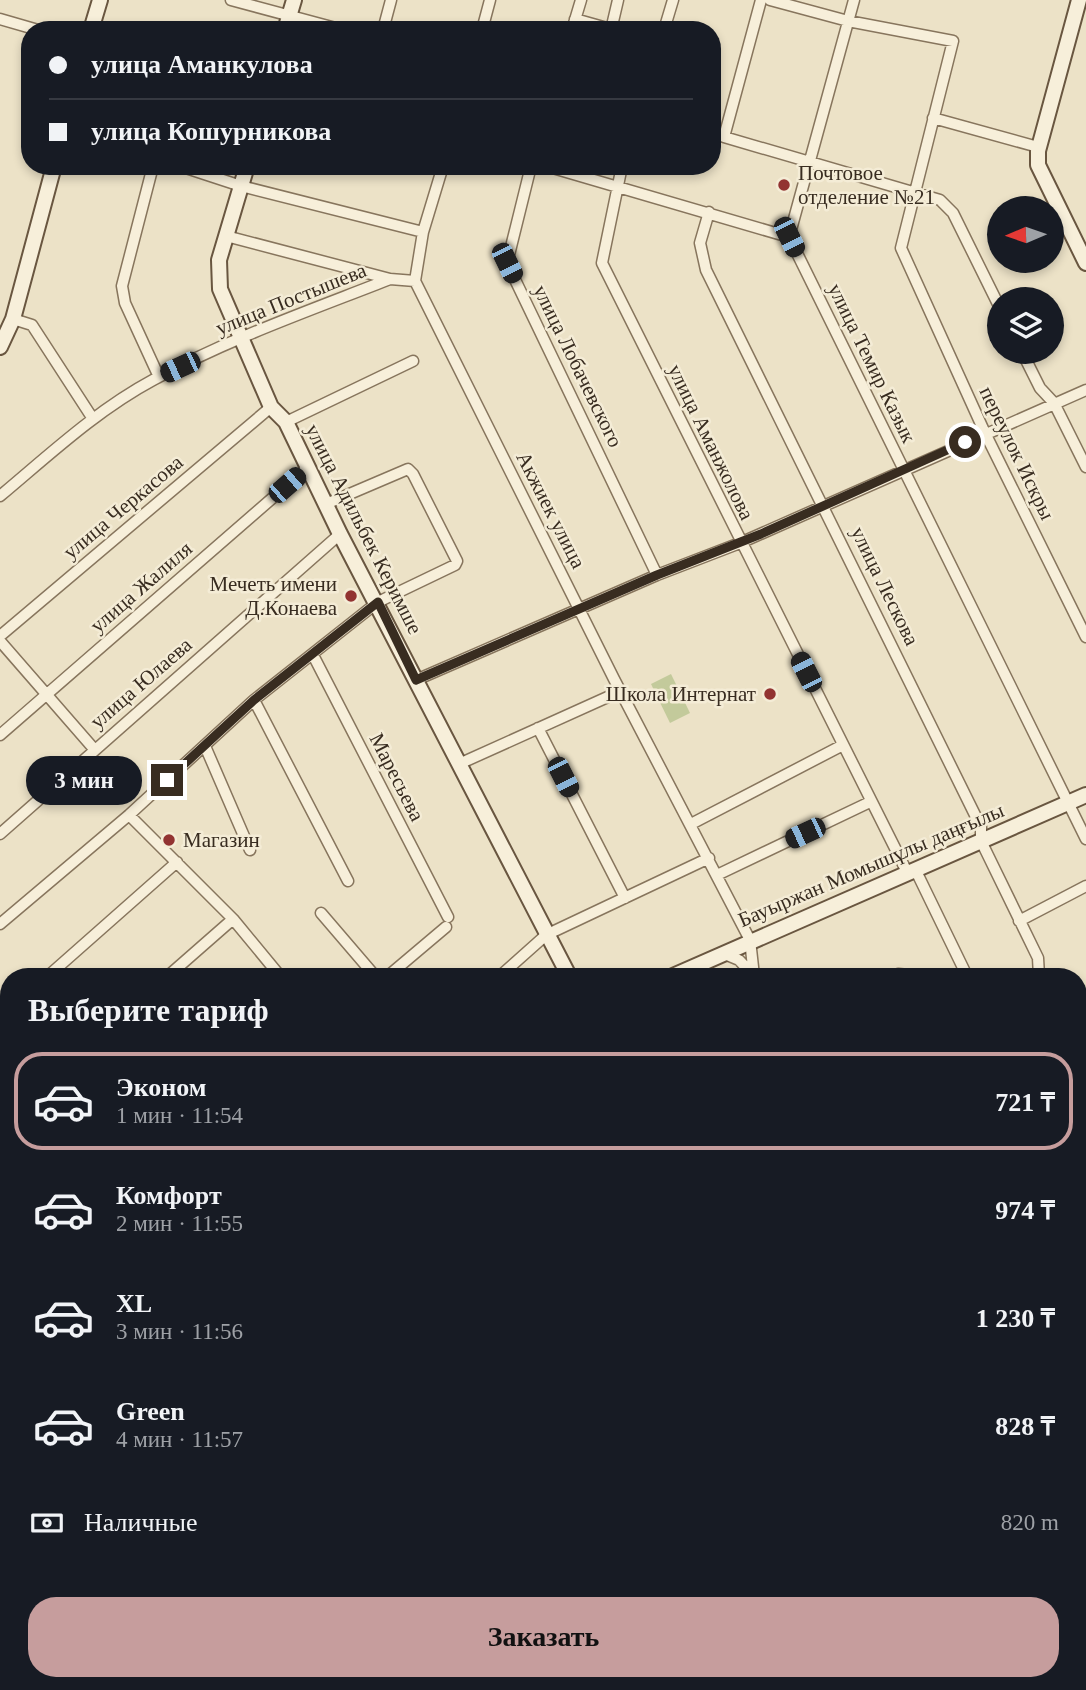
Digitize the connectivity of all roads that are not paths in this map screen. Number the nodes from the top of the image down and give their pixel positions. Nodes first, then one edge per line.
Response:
1 (100, 0) edge
2 (231, 0) edge
3 (391, 0) edge
4 (490, 0) edge
5 (581, 0) edge
6 (618, 0) edge
7 (673, 0) edge
8 (761, 0) edge
9 (770, 0) edge
10 (854, 0) edge
11 (1079, 0) edge
12 (292, 7) edge
13 (0, 19) edge
14 (94, 21) edge
15 (323, 21) edge
16 (385, 21) edge
17 (484, 21) edge
18 (575, 21) edge
19 (614, 21) edge
20 (667, 21) edge
21 (848, 21) junction
22 (21, 25) edge
23 (933, 118) junction
24 (1038, 147) junction
25 (810, 160) junction
26 (52, 175) edge
27 (151, 175) edge
28 (207, 175) edge
29 (244, 175) edge
30 (440, 175) edge
31 (529, 175) edge
32 (587, 175) edge
33 (619, 175) edge
34 (616, 185) junction
35 (241, 186) junction
36 (914, 190) junction
37 (709, 212) junction
38 (423, 232) junction
39 (226, 236) junction
40 (789, 237) junction
41 (1086, 263) edge
42 (390, 279) junction
43 (415, 281) junction
44 (990, 287) edge
45 (13, 319) junction
46 (242, 338) junction
47 (0, 346) edge
48 (413, 362) dead end
49 (1028, 364) edge
50 (159, 377) junction
51 (1086, 390) edge
52 (1054, 403) junction
53 (271, 407) junction
54 (93, 419) junction
55 (286, 422) junction
56 (985, 433) junction
57 (1086, 467) edge
58 (307, 468) junction
59 (902, 469) junction
60 (0, 496) edge
61 (326, 504) junction
62 (824, 506) junction
63 (340, 534) junction
64 (740, 543) junction
65 (657, 575) junction
66 (378, 602) junction
67 (580, 609) junction
68 (1086, 637) edge
69 (0, 638) edge
70 (313, 655) junction
71 (416, 680) junction
72 (621, 691) junction
73 (46, 694) junction
74 (254, 700) junction
75 (538, 728) junction
76 (0, 735) edge
77 (843, 745) junction
78 (205, 746) junction
79 (94, 749) junction
80 (458, 764) junction
81 (1086, 795) edge
82 (870, 802) junction
83 (1068, 803) junction
84 (129, 815) junction
85 (691, 824) junction
86 (0, 834) edge
87 (1086, 839) edge
88 (981, 841) junction
89 (250, 850) dead end
90 (709, 858) junction
91 (177, 862) junction
92 (912, 872) junction
93 (717, 874) junction
94 (348, 881) dead end
95 (1086, 886) edge
96 (625, 898) junction
97 (321, 913) dead end
98 (233, 919) junction
99 (1019, 921) junction
100 (0, 924) edge
101 (546, 935) junction
102 (750, 940) junction
103 (722, 953) junction
104 (57, 968) edge
105 (177, 968) edge
106 (273, 968) edge
107 (368, 968) edge
108 (397, 968) edge
109 (509, 968) edge
110 (565, 968) edge
111 (690, 968) edge
112 (746, 968) edge
113 (753, 968) edge
114 (963, 968) edge
115 (1038, 968) edge

1 - 14 street
2 - 12 street
3 - 16 street
4 - 17 street
5 - 18 street
6 - 19 street
7 - 20 street
8 - 25 street
9 - 21 street
10 - 21 street
11 - 24 street
12 - 15 street
13 - 22 street
21 - 23 street, переулок Искры
21 - 25 street
23 - 24 street
23 - 36 street, переулок Искры
24 - 41 street
25 - 36 street
25 - 40 street
26 - 45 street
27 - 50 street
28 - 35 street
29 - 35 street, улица Адильбек Керимше
30 - 38 street
31 - 65 street, улица Лобачевского
32 - 34 street
33 - 34 street, улица Аманжолова
34 - 37 street
34 - 64 street, улица Аманжолова
35 - 38 street
35 - 39 street, улица Адильбек Керимше
36 - 44 street
36 - 56 street, переулок Искры
37 - 40 street
37 - 62 street, улица Лескова
38 - 43 street
39 - 42 street
39 - 46 street, улица Адильбек Керимше
40 - 59 street, улица Темир Казык
42 - 43 street
42 - 46 street, улица Постышева
43 - 67 street, Акжиек улица
45 - 47 street
45 - 54 street
46 - 50 street, улица Постышева
46 - 53 street, улица Адильбек Керимше
48 - 55 street
49 - 52 street
50 - 54 street, улица Постышева
51 - 52 street
52 - 56 street
52 - 57 street
53 - 55 street, улица Адильбек Керимше
53 - 69 street, улица Черкасова
54 - 60 street, улица Постышева
55 - 58 street, улица Адильбек Керимше
56 - 59 street
56 - 68 street, переулок Искры
58 - 61 street, улица Адильбек Керимше
58 - 73 street, улица Жалиля
59 - 62 street
59 - 83 street, улица Темир Казык
61 - 63 street, улица Адильбек Керимше
61 - 66 street
62 - 64 street
62 - 88 street, улица Лескова
63 - 66 street, улица Адильбек Керимше
63 - 79 street, улица Юлаева
64 - 65 street
64 - 77 street, улица Аманжолова
65 - 67 street
66 - 70 street
66 - 71 street, улица Адильбек Керимше
67 - 71 street
67 - 72 street, Акжиек улица
69 - 73 street
70 - 74 street
70 - 108 street, Маресьева
71 - 80 street, улица Адильбек Керимше
72 - 75 street
72 - 85 street, Акжиек улица
73 - 76 street, улица Жалиля
73 - 79 street
74 - 78 street
74 - 94 street
75 - 80 street
75 - 96 street
77 - 82 street, улица Аманжолова
77 - 85 street
78 - 84 street
78 - 89 street
79 - 86 street, улица Юлаева
80 - 101 street, улица Адильбек Керимше
81 - 83 street, Бауыржан Момышұлы даңғылы
82 - 92 street, улица Аманжолова
82 - 93 street
83 - 87 street, улица Темир Казык
83 - 88 street, Бауыржан Момышұлы даңғылы
84 - 91 street
84 - 100 street
85 - 90 street, Акжиек улица
88 - 92 street, Бауыржан Момышұлы даңғылы
88 - 99 street, улица Лескова
90 - 93 street, Акжиек улица
90 - 96 street
91 - 98 street
91 - 104 street
92 - 102 street, Бауыржан Момышұлы даңғылы
92 - 114 street, улица Аманжолова
93 - 102 street, Акжиек улица
95 - 99 street
96 - 101 street
97 - 107 street
98 - 105 street
98 - 106 street
99 - 115 street, улица Лескова
101 - 109 street
101 - 110 street, улица Адильбек Керимше
102 - 103 street, Бауыржан Момышұлы даңғылы
102 - 113 street, Акжиек улица
103 - 111 street, Бауыржан Момышұлы даңғылы
103 - 112 street

